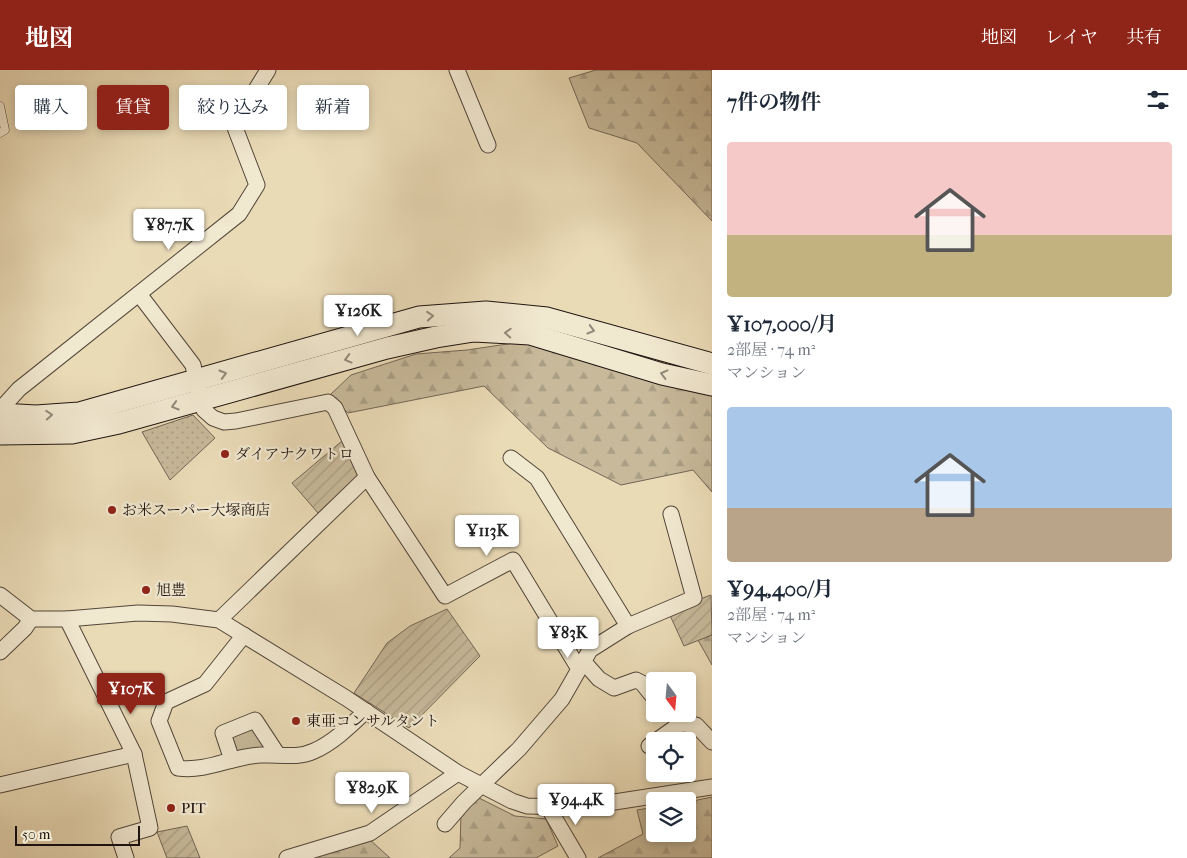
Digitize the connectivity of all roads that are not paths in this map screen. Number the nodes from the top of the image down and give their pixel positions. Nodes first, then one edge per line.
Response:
1 (268, 70) edge
2 (457, 70) edge
3 (0, 106) edge
4 (0, 134) edge
5 (488, 146) dead end
6 (139, 294) junction
7 (712, 364) edge
8 (712, 385) edge
9 (198, 390) junction
10 (0, 410) edge
11 (0, 414) edge
12 (0, 434) edge
13 (510, 458) dead end
14 (367, 477) junction
15 (671, 514) dead end
16 (0, 595) edge
17 (31, 619) junction
18 (66, 619) junction
19 (219, 620) junction
20 (628, 626) junction
21 (244, 635) junction
22 (0, 652) edge
23 (581, 665) junction
24 (646, 688) edge
25 (366, 711) junction
26 (669, 732) edge
27 (712, 742) edge
28 (134, 754) junction
29 (278, 755) junction
30 (232, 760) junction
31 (458, 773) junction
32 (0, 785) edge
33 (481, 786) junction
34 (712, 787) edge
35 (548, 808) junction
36 (445, 824) dead end
37 (126, 858) edge
38 (287, 858) edge
39 (578, 858) edge

1 - 6 street
2 - 5 street
3 - 4 lane
6 - 9 street
6 - 10 street
9 -> 7 street
8 -> 9 street
11 -> 9 street
9 -> 12 street
9 - 14 street
13 - 20 street
14 - 19 street
14 - 23 street
15 - 20 street
16 - 17 street
17 - 18 street
17 - 22 street
18 - 19 street
18 - 28 street
19 - 21 street
20 - 23 street
21 - 25 street
21 - 30 street
23 - 24 street
23 - 33 street
25 - 29 street
25 - 31 street
26 - 27 street
28 - 32 street
28 - 37 street
29 - 30 street
29 - 30 street
31 - 33 street
31 - 38 street
33 - 35 street
33 - 36 street
34 - 35 street
35 - 39 street

